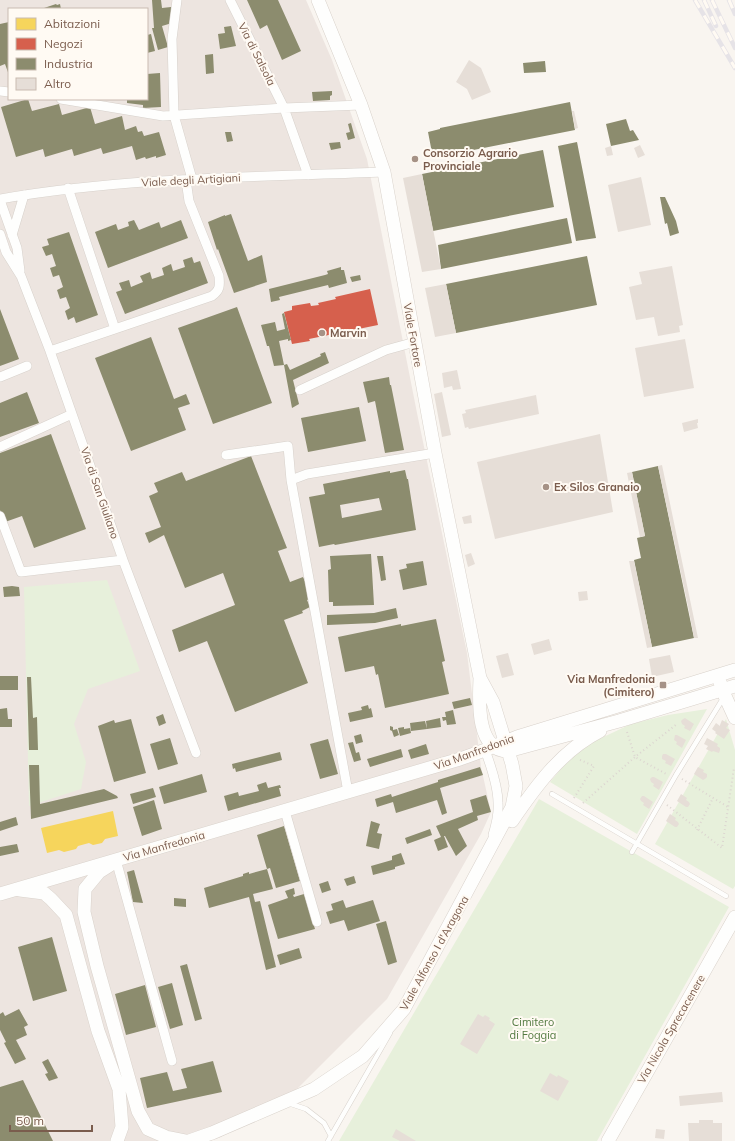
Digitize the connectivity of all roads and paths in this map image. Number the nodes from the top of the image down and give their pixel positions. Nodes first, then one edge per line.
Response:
1 (177, 0) edge
2 (230, 0) edge
3 (318, 0) edge
4 (68, 100) edge
5 (361, 105) junction
6 (284, 108) junction
7 (174, 115) junction
8 (384, 172) junction
9 (308, 175) junction
10 (189, 180) junction
11 (68, 188) junction
12 (24, 195) junction
13 (0, 200) edge
14 (0, 234) edge
15 (12, 235) junction
16 (21, 276) junction
17 (115, 329) junction
18 (414, 342) junction
19 (50, 351) junction
20 (27, 366) dead end
21 (0, 377) edge
22 (300, 390) dead end
23 (72, 414) junction
24 (0, 447) edge
25 (435, 453) junction
26 (226, 455) dead end
27 (291, 480) junction
28 (0, 516) edge
29 (123, 560) junction
30 (735, 670) edge
31 (718, 675) junction
32 (480, 678) junction
33 (727, 691) edge
34 (735, 718) edge
35 (619, 721) junction
36 (677, 724) dead end
37 (483, 731) junction
38 (627, 732) dead end
39 (498, 748) junction
40 (196, 753) dead end
41 (635, 758) junction
42 (460, 759) junction
43 (577, 759) dead end
44 (734, 768) edge
45 (675, 777) junction
46 (348, 792) junction
47 (552, 794) dead end
48 (713, 798) junction
49 (662, 801) junction
50 (570, 804) junction
51 (728, 807) junction
52 (577, 809) junction
53 (285, 811) junction
54 (697, 830) junction
55 (637, 844) junction
56 (632, 852) dead end
57 (116, 860) junction
58 (485, 861) junction
59 (14, 889) junction
60 (0, 894) edge
61 (726, 896) dead end
62 (735, 917) edge
63 (318, 922) dead end
64 (404, 1009) junction
65 (172, 1061) dead end
66 (284, 1102) junction
67 (331, 1136) junction
68 (117, 1141) edge
69 (188, 1141) edge
70 (328, 1141) edge
71 (608, 1141) edge

1 - 7 street
2 - 6 street, Via di Salsola
3 - 5 main road, Viale Fortore
4 - 7 street
5 - 6 street
5 - 8 main road, Viale Fortore
6 - 7 street
6 - 9 street, Via di Salsola
7 - 10 street
8 - 9 street, Viale degli Artigiani
8 - 18 main road, Viale Fortore
9 - 10 street, Viale degli Artigiani
10 - 11 street, Viale degli Artigiani
10 - 17 street
11 - 12 street, Viale degli Artigiani
11 - 17 street
12 - 13 street, Viale degli Artigiani
12 - 15 street
13 - 15 street
14 - 16 street, Via di San Giuliano
15 - 16 street
16 - 19 street, Via di San Giuliano
17 - 19 street
18 - 22 street
18 - 25 main road, Viale Fortore
19 - 23 street, Via di San Giuliano
20 - 21 street
23 - 24 street
23 - 29 street, Via di San Giuliano
25 - 27 street
25 - 32 main road, Viale Fortore
26 - 27 street
27 - 46 street
28 - 29 street
29 - 40 street, Via di San Giuliano
30 - 31 main road, Via Manfredonia
31 - 33 main road
31 - 39 main road, Via Manfredonia
32 - 37 main road, Viale Fortore
32 - 39 main road, Viale Fortore
33 - 34 main road
33 - 35 main road, Via Manfredonia
33 - 45 lane
35 - 39 main road, Via Manfredonia
35 - 58 main road, Viale Alfonso I d'Aragona
36 - 41 path
37 - 39 main road, Viale Fortore
37 - 42 main road
38 - 41 path
39 - 42 main road, Via Manfredonia
39 - 58 street, Viale Alfonso I d'Aragona
39 - 58 main road, Viale Alfonso I d'Aragona
41 - 45 path
41 - 52 path
42 - 46 main road, Via Manfredonia
43 - 50 path
44 - 51 path
45 - 48 path
45 - 49 lane
46 - 53 main road, Via Manfredonia
47 - 50 lane
48 - 51 path
48 - 54 path
49 - 54 path
49 - 55 lane
50 - 52 lane
51 - 54 path
52 - 55 lane
53 - 57 main road, Via Manfredonia
53 - 63 street
55 - 56 lane
55 - 61 lane
57 - 59 main road, Via Manfredonia
57 - 65 street
57 - 69 main road
58 - 64 main road, Viale Alfonso I d'Aragona
59 - 60 main road, Via Manfredonia
59 - 68 main road
62 - 71 main road, Via Nicola Sprecacenere
64 - 66 main road, Viale Alfonso I d'Aragona
64 - 67 lane
66 - 67 lane
66 - 69 main road, Viale Alfonso I d'Aragona
67 - 70 lane

